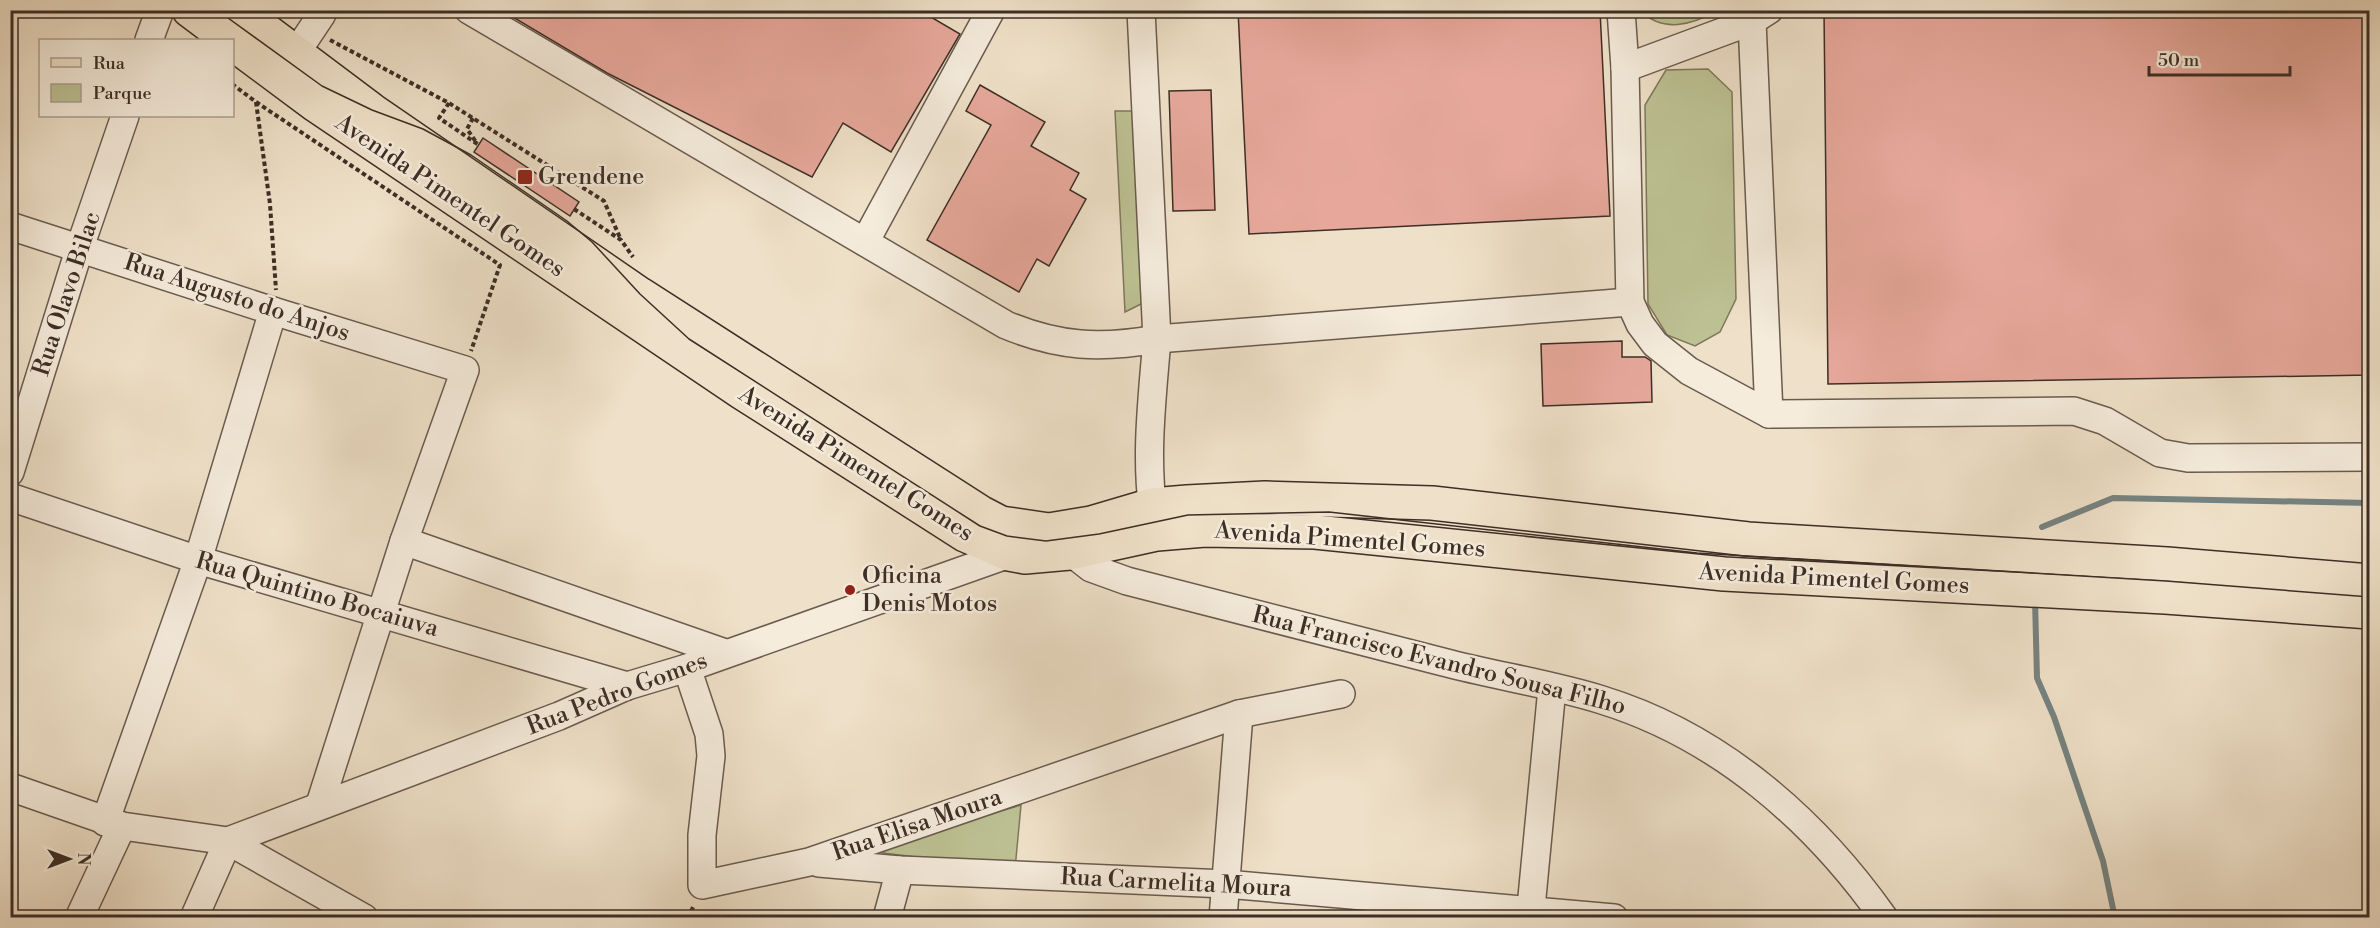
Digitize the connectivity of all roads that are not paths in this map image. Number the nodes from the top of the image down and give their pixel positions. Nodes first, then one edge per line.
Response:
1 (160, 10) edge
2 (189, 10) edge
3 (469, 10) edge
4 (991, 10) edge
5 (1141, 10) edge
6 (1621, 10) edge
7 (1760, 16) edge
8 (245, 26) edge
9 (149, 39) edge
10 (1625, 68) junction
11 (125, 117) edge
12 (10, 226) edge
13 (865, 242) junction
14 (80, 247) junction
15 (1630, 302) junction
16 (273, 311) junction
17 (1157, 339) junction
18 (1769, 414) junction
19 (2370, 457) edge
20 (10, 472) edge
21 (10, 497) edge
22 (1490, 509) junction
23 (1155, 520) junction
24 (1051, 538) junction
25 (404, 541) junction
26 (1487, 549) junction
27 (1009, 554) junction
28 (198, 560) junction
29 (2370, 581) edge
30 (2370, 612) edge
31 (381, 614) junction
32 (725, 653) junction
33 (687, 668) junction
34 (627, 686) junction
35 (1552, 688) junction
36 (1341, 694) dead end
37 (1239, 714) junction
38 (10, 787) edge
39 (320, 804) junction
40 (113, 824) junction
41 (228, 842) junction
42 (809, 862) junction
43 (900, 870) junction
44 (1226, 884) junction
45 (1367, 906) edge
46 (332, 909) edge
47 (1530, 914) edge
48 (79, 918) edge
49 (194, 918) edge
50 (364, 918) edge
51 (887, 918) edge
52 (1223, 918) edge
53 (1614, 918) edge
54 (1884, 918) edge

1 - 9 street
2 - 8 main road, Avenida Pimentel Gomes
3 - 13 street
4 - 13 street
5 - 17 street
6 - 10 street
7 - 10 street
7 - 18 street
8 - 24 main road, Avenida Pimentel Gomes
8 - 27 main road, Avenida Pimentel Gomes
10 - 15 street
11 - 14 street, Rua Olavo Bilac
12 - 14 street, Rua Augusto do Anjos
13 - 17 street
14 - 16 street, Rua Augusto do Anjos
14 - 20 street, Rua Olavo Bilac
15 - 17 street
15 - 18 street
16 - 25 street, Rua Augusto do Anjos
16 - 28 street
17 - 23 street
18 - 19 street
21 - 28 street, Rua Quintino Bocaiuva
22 - 23 main road, Avenida Pimentel Gomes
22 - 26 main road
22 - 29 main road, Avenida Pimentel Gomes
23 - 24 main road, Avenida Pimentel Gomes
23 - 26 main road, Avenida Pimentel Gomes
24 - 27 main road, Avenida Pimentel Gomes
24 - 35 street, Rua Francisco Evandro Sousa Filho
25 - 31 street
25 - 32 street
26 - 30 main road, Avenida Pimentel Gomes
27 - 32 street, Rua Pedro Gomes
28 - 31 street, Rua Quintino Bocaiuva
28 - 40 street
31 - 34 street, Rua Quintino Bocaiuva
31 - 39 street
32 - 33 street, Rua Pedro Gomes
33 - 34 street, Rua Pedro Gomes
33 - 42 street, Rua Elisa Moura
34 - 39 street, Rua Pedro Gomes
35 - 47 street
35 - 54 street, Rua Francisco Evandro Sousa Filho
36 - 37 street, Rua Elisa Moura
37 - 42 street, Rua Elisa Moura
37 - 44 street
38 - 40 street
39 - 41 street, Rua Pedro Gomes
40 - 41 street
40 - 48 street
41 - 46 street
41 - 49 street
42 - 43 street, Rua Carmelita Moura
43 - 44 street, Rua Carmelita Moura
43 - 51 street
44 - 45 street, Rua Carmelita Moura
44 - 52 street
45 - 47 street, Rua Carmelita Moura
46 - 50 street
47 - 53 street, Rua Carmelita Moura

